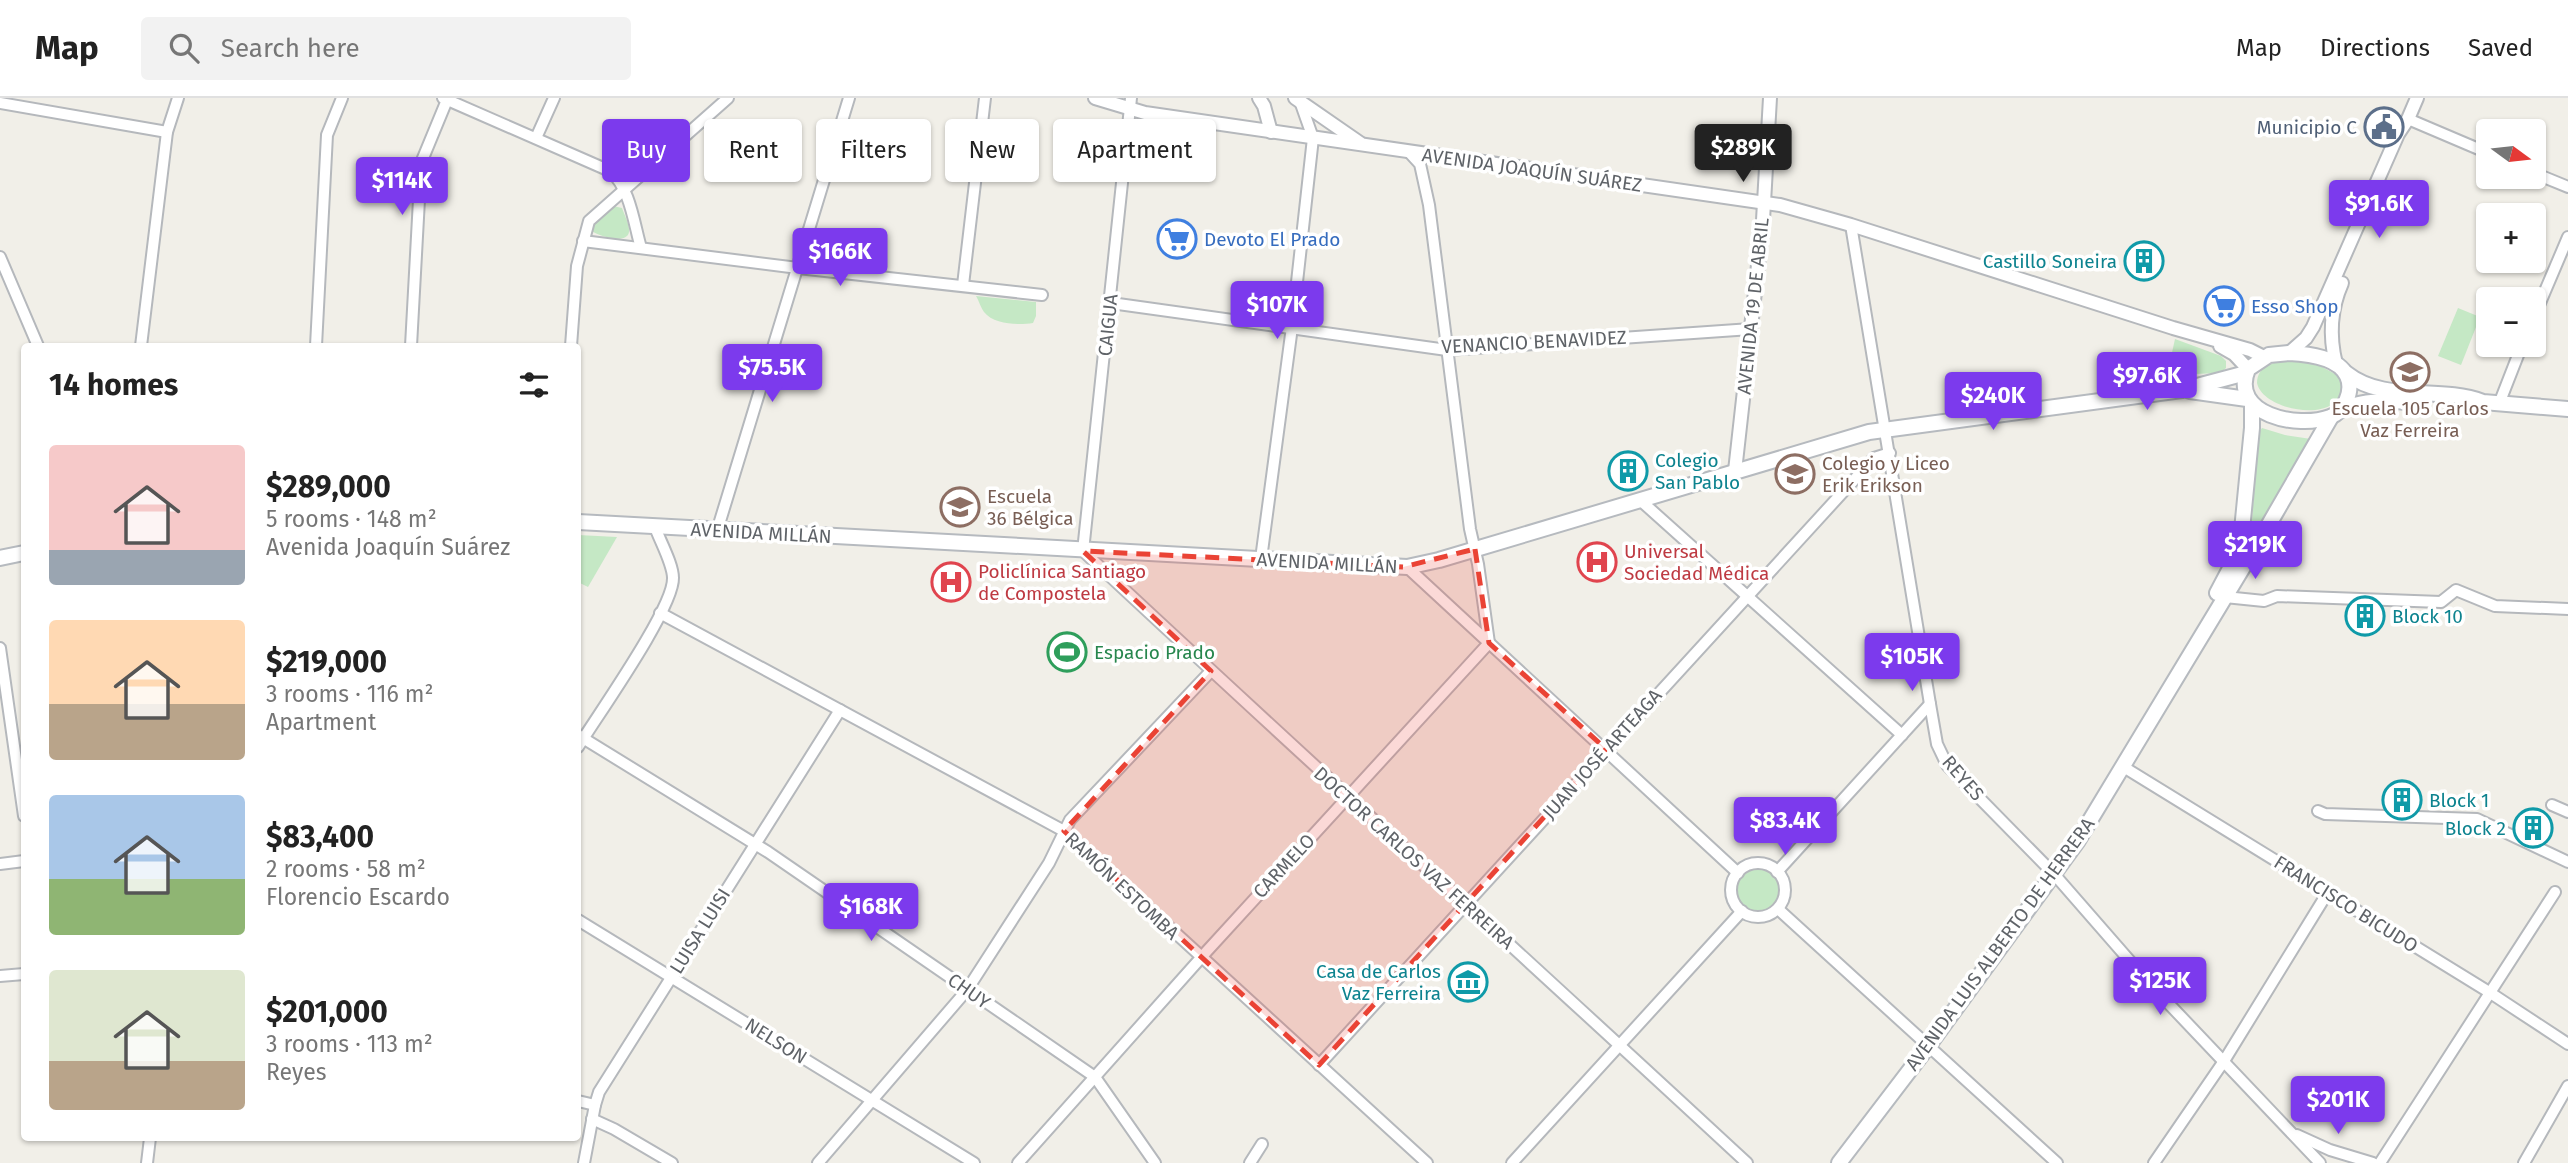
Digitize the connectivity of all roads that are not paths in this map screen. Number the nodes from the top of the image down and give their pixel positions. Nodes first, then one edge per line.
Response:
1 (178, 98) edge
2 (342, 98) edge
3 (554, 98) edge
4 (728, 98) edge
5 (849, 98) edge
6 (985, 98) edge
7 (1094, 98) edge
8 (1259, 98) edge
9 (1770, 98) edge
10 (2417, 98) edge
11 (445, 99) edge
12 (1298, 101) edge
13 (0, 103) edge
14 (1130, 104) edge
15 (2408, 119) junction
16 (167, 132) junction
17 (1271, 132) junction
18 (536, 138) junction
19 (1313, 138) junction
20 (1364, 145) junction
21 (2476, 148) edge
22 (1409, 152) junction
23 (2546, 178) edge
24 (2568, 187) edge
25 (624, 190) junction
26 (1765, 203) junction
27 (1852, 225) junction
28 (2568, 237) edge
29 (583, 241) junction
30 (641, 248) junction
31 (0, 257) edge
32 (798, 268) junction
33 (963, 285) junction
34 (2546, 289) edge
35 (1042, 295) dead end
36 (1111, 303) junction
37 (1292, 327) junction
38 (1751, 330) junction
39 (2205, 337) junction
40 (37, 343) edge
41 (141, 343) edge
42 (316, 343) edge
43 (411, 343) edge
44 (571, 343) edge
45 (1447, 350) junction
46 (2289, 353) junction
47 (2517, 357) edge
48 (2264, 358) junction
49 (2341, 369) junction
50 (2247, 371) junction
51 (2182, 390) junction
52 (2249, 402) junction
53 (2483, 402) junction
54 (2499, 404) junction
55 (2568, 409) edge
56 (2334, 414) junction
57 (1886, 429) junction
58 (1890, 453) junction
59 (1735, 471) junction
60 (2246, 481) junction
61 (1640, 500) junction
62 (581, 522) edge
63 (655, 527) junction
64 (716, 531) junction
65 (2256, 546) junction
66 (1475, 549) junction
67 (1083, 551) junction
68 (21, 554) edge
69 (0, 558) edge
70 (1261, 559) junction
71 (1408, 566) junction
72 (1747, 595) junction
73 (2225, 597) junction
74 (2568, 609) edge
75 (660, 613) junction
76 (1489, 643) junction
77 (0, 648) edge
78 (1211, 671) junction
79 (2173, 682) junction
80 (1930, 704) junction
81 (840, 710) junction
82 (1902, 735) junction
83 (581, 737) edge
84 (581, 741) edge
85 (1606, 749) junction
86 (2122, 766) junction
87 (21, 795) edge
88 (1347, 797) junction
89 (2552, 805) dead end
90 (2318, 811) dead end
91 (2568, 812) edge
92 (1064, 831) junction
93 (755, 844) junction
94 (21, 861) edge
95 (2568, 862) edge
96 (0, 864) edge
97 (1777, 872) junction
98 (1738, 873) junction
99 (2054, 874) junction
100 (2328, 892) junction
101 (2555, 892) dead end
102 (1466, 904) junction
103 (1778, 909) junction
104 (1742, 911) junction
105 (581, 922) edge
106 (1200, 958) junction
107 (21, 974) edge
108 (0, 976) edge
109 (671, 977) junction
110 (967, 990) junction
111 (2489, 992) junction
112 (2568, 1044) edge
113 (1619, 1045) junction
114 (1929, 1045) junction
115 (2224, 1061) junction
116 (1319, 1065) junction
117 (1095, 1077) junction
118 (2568, 1086) edge
119 (872, 1100) junction
120 (581, 1102) edge
121 (595, 1105) junction
122 (592, 1119) junction
123 (2294, 1134) junction
124 (150, 1141) edge
125 (1262, 1144) dead end
126 (147, 1163) edge
127 (584, 1163) edge
128 (672, 1163) edge
129 (818, 1163) edge
130 (974, 1163) edge
131 (1018, 1163) edge
132 (1155, 1163) edge
133 (1250, 1163) edge
134 (1427, 1163) edge
135 (1512, 1163) edge
136 (1747, 1163) edge
137 (1839, 1163) edge
138 (2057, 1163) edge
139 (2154, 1163) edge
140 (2320, 1163) edge
141 (2373, 1163) edge
142 (2380, 1163) edge
143 (2524, 1163) edge

1 - 16 street
2 - 42 street
3 - 18 street
4 - 25 street
5 - 32 street
6 - 33 street
7 - 14 street, AVENIDA JOAQUÍN SUÁREZ
8 - 17 street
9 - 26 street, AVENIDA 19 DE ABRIL
10 - 15 street
11 - 18 street
11 - 43 street
12 - 19 street
12 - 20 street
13 - 16 street
14 - 17 street, AVENIDA JOAQUÍN SUÁREZ
14 - 36 street, CAIGUA
15 - 21 street
15 - 46 street
15 - 49 street
16 - 41 street
17 - 19 street, AVENIDA JOAQUÍN SUÁREZ
18 - 25 street
19 - 20 street, AVENIDA JOAQUÍN SUÁREZ
19 - 37 street
20 - 22 street, AVENIDA JOAQUÍN SUÁREZ
22 - 26 street, AVENIDA JOAQUÍN SUÁREZ
22 - 45 street
23 - 24 street
25 - 29 street
25 - 30 street
26 - 27 street, AVENIDA JOAQUÍN SUÁREZ
26 - 38 street, AVENIDA 19 DE ABRIL
27 - 39 street, AVENIDA JOAQUÍN SUÁREZ
27 - 57 street, REYES
28 - 34 street
29 - 30 street
29 - 44 street
30 - 32 street
31 - 40 street
32 - 33 street
32 - 64 street
33 - 35 street
36 - 37 street, VENANCIO BENAVIDEZ
36 - 67 street, CAIGUA
37 - 45 street, VENANCIO BENAVIDEZ
37 - 70 street
38 - 45 street, VENANCIO BENAVIDEZ
38 - 59 street, AVENIDA 19 DE ABRIL
39 - 48 street, AVENIDA JOAQUÍN SUÁREZ
39 - 50 street, AVENIDA JOAQUÍN SUÁREZ
45 - 66 street
46 - 48 main road
46 - 49 main road
47 - 54 street
48 - 50 main road
49 - 53 main road
49 - 56 main road
50 - 51 main road, AVENIDA MILLÁN
50 - 52 main road
51 - 52 main road, AVENIDA MILLÁN
51 - 57 main road, AVENIDA MILLÁN
52 - 56 main road
52 - 60 main road, AVENIDA LUIS ALBERTO DE HERRERA
53 - 54 main road
53 - 56 main road
54 - 55 main road
56 - 65 main road, AVENIDA LUIS ALBERTO DE HERRERA
57 - 58 street, REYES
57 - 59 main road, AVENIDA MILLÁN
58 - 72 street, JUAN JOSÉ ARTEAGA
58 - 80 street, REYES
59 - 61 main road, AVENIDA MILLÁN
60 - 65 main road
60 - 79 main road, AVENIDA LUIS ALBERTO DE HERRERA
61 - 66 main road, AVENIDA MILLÁN
61 - 72 street
62 - 63 main road, AVENIDA MILLÁN
63 - 64 main road, AVENIDA MILLÁN
63 - 75 street
64 - 67 main road, AVENIDA MILLÁN
65 - 73 main road, AVENIDA LUIS ALBERTO DE HERRERA
66 - 71 main road, AVENIDA MILLÁN
66 - 76 street
67 - 70 main road, AVENIDA MILLÁN
67 - 78 street, DOCTOR CARLOS VAZ FERREIRA
68 - 69 main road
70 - 71 main road, AVENIDA MILLÁN
71 - 76 street
72 - 82 street
72 - 85 street, JUAN JOSÉ ARTEAGA
73 - 74 street
73 - 79 main road, AVENIDA LUIS ALBERTO DE HERRERA
75 - 81 street, RAMÓN ESTOMBA
75 - 83 street
76 - 85 street
76 - 88 street, CARMELO
77 - 87 street
78 - 88 street, DOCTOR CARLOS VAZ FERREIRA
78 - 92 street
79 - 86 main road, AVENIDA LUIS ALBERTO DE HERRERA
80 - 82 street
80 - 99 street, REYES
81 - 92 street, RAMÓN ESTOMBA
81 - 93 street, LUISA LUISI
82 - 97 street
84 - 93 street, CHUY
85 - 98 street
85 - 102 street, JUAN JOSÉ ARTEAGA
86 - 99 main road, AVENIDA LUIS ALBERTO DE HERRERA
86 - 100 street, FRANCISCO BICUDO
88 - 102 street, DOCTOR CARLOS VAZ FERREIRA
88 - 106 street, CARMELO
89 - 91 street
90 - 95 street
92 - 106 street, RAMÓN ESTOMBA
92 - 110 street
93 - 109 street, LUISA LUISI
93 - 110 street, CHUY
94 - 96 street
97 - 98 street
97 - 103 street
98 - 104 street
99 - 114 main road, AVENIDA LUIS ALBERTO DE HERRERA
99 - 115 street, REYES
100 - 111 street, FRANCISCO BICUDO
100 - 115 street
101 - 111 street
102 - 113 street, DOCTOR CARLOS VAZ FERREIRA
102 - 116 street, JUAN JOSÉ ARTEAGA
103 - 104 street
103 - 114 street
104 - 113 street
105 - 109 street, NELSON
106 - 116 street, RAMÓN ESTOMBA
106 - 117 street, CARMELO
107 - 108 street
109 - 119 street, NELSON
109 - 121 street, LUISA LUISI
110 - 117 street, CHUY
110 - 119 street
111 - 112 street, FRANCISCO BICUDO
111 - 142 street
113 - 135 street
113 - 136 street, DOCTOR CARLOS VAZ FERREIRA
114 - 137 main road, AVENIDA LUIS ALBERTO DE HERRERA
114 - 138 street
115 - 123 street, REYES
115 - 139 street
116 - 134 street, RAMÓN ESTOMBA
117 - 131 street, CARMELO
117 - 132 street, CHUY
118 - 143 street
119 - 129 street
119 - 130 street, NELSON
120 - 121 street
121 - 122 street, LUISA LUISI
122 - 127 street, LUISA LUISI
122 - 128 street
123 - 140 street, REYES
123 - 141 street, REYES
124 - 126 street
125 - 133 street

